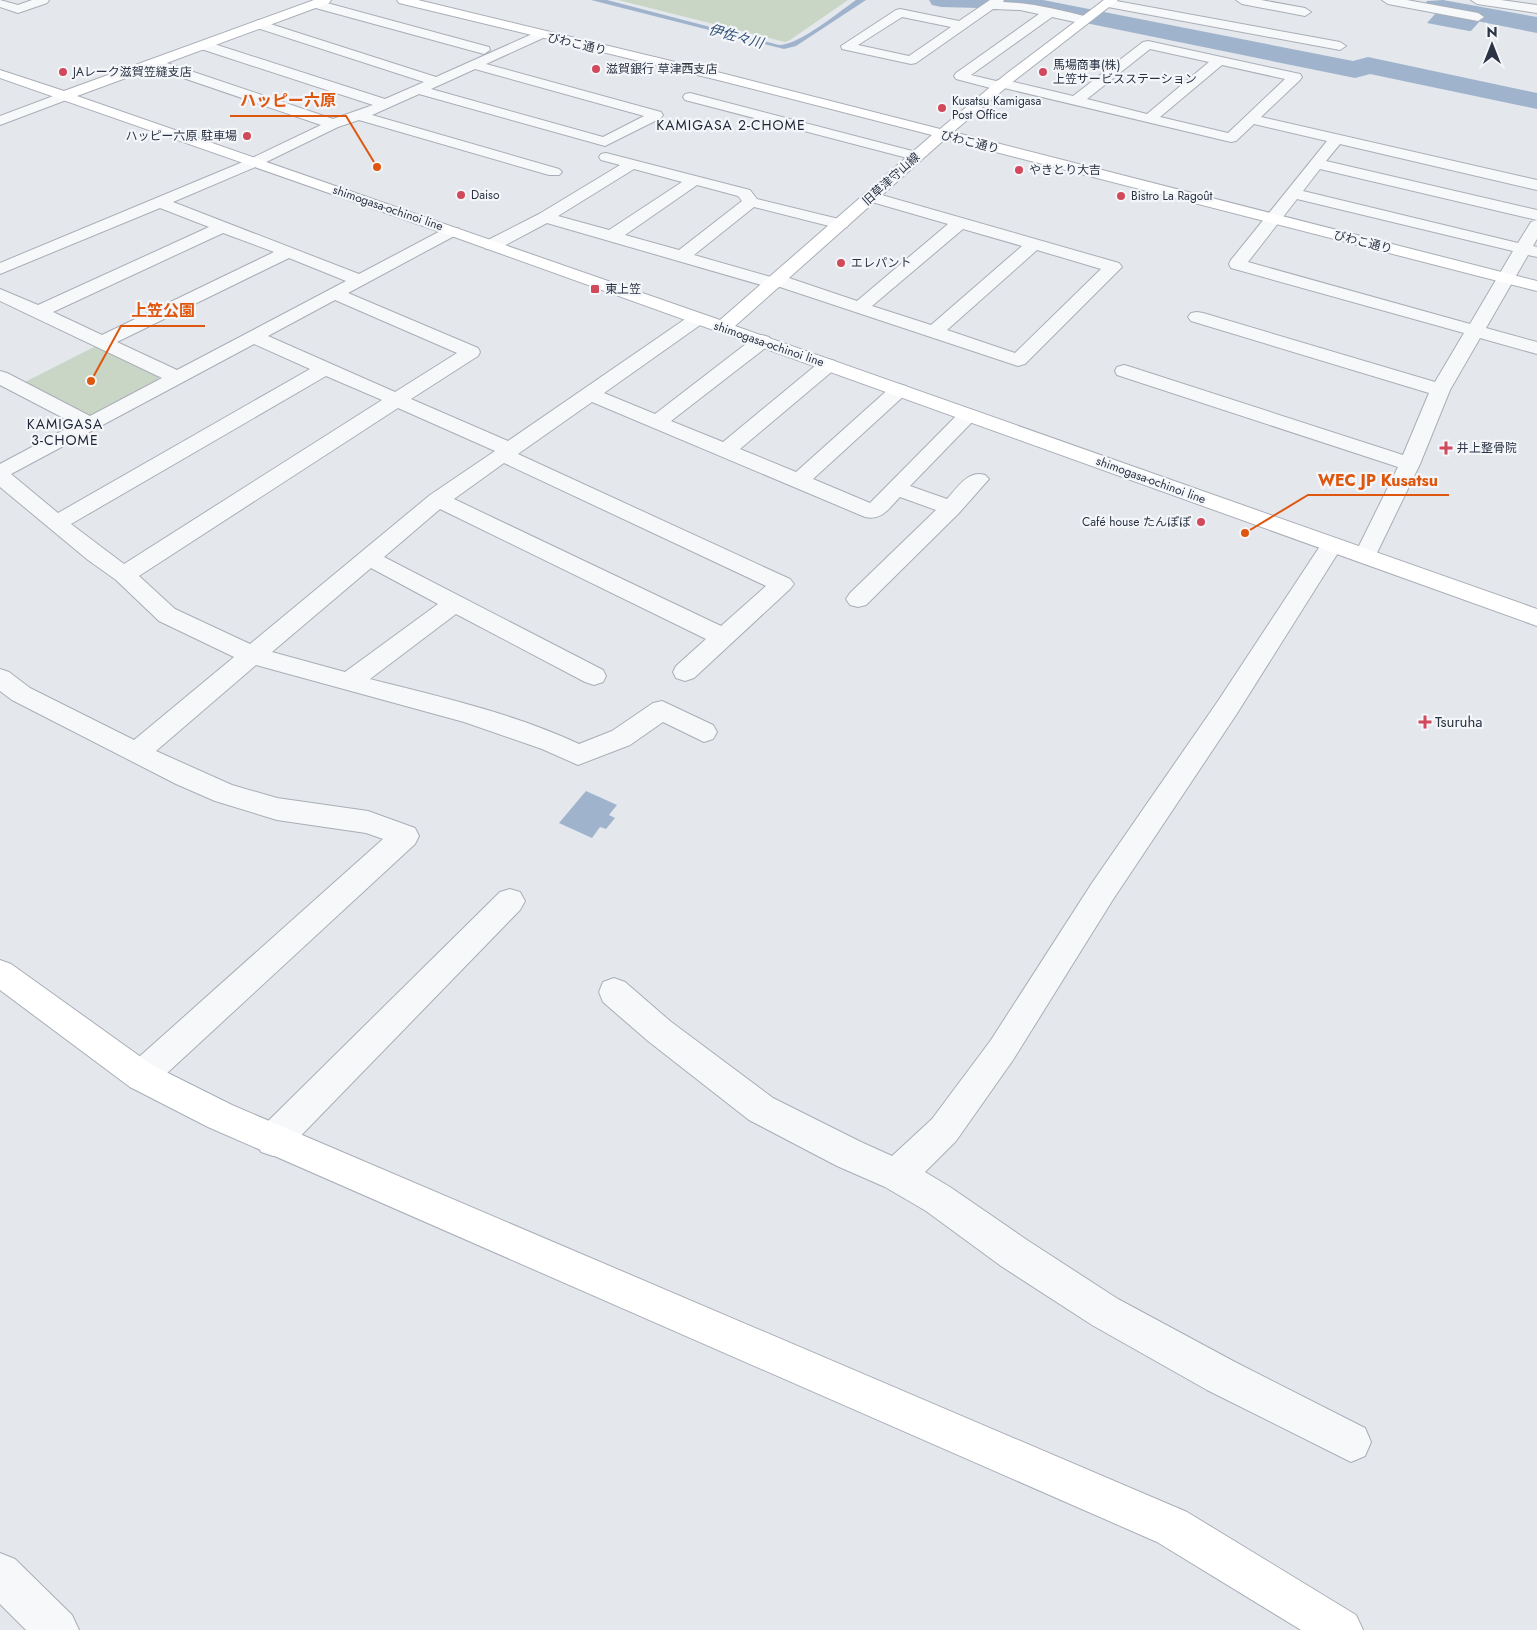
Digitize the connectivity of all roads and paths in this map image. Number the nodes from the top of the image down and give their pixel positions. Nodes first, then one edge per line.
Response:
1 (43, 0) edge
2 (403, 0) edge
3 (1027, 0) edge
4 (1242, 0) edge
5 (1316, 0) edge
6 (1388, 0) edge
7 (1477, 0) edge
8 (320, 2) edge
9 (995, 2) edge
10 (0, 3) edge
11 (1113, 3) edge
12 (1420, 3) edge
13 (1183, 5) dead end
14 (1537, 9) edge
15 (1050, 12) junction
16 (1305, 12) junction
17 (1172, 14) junction
18 (1089, 16) junction
19 (1478, 17) dead end
20 (258, 24) junction
21 (962, 25) junction
22 (539, 34) junction
23 (1282, 36) junction
24 (203, 45) junction
25 (1340, 46) dead end
26 (484, 50) dead end
27 (1219, 61) junction
28 (153, 63) junction
29 (473, 64) junction
30 (0, 74) edge
31 (436, 81) junction
32 (1000, 84) junction
33 (417, 89) junction
34 (64, 96) junction
35 (690, 97) dead end
36 (1077, 100) junction
37 (385, 104) junction
38 (359, 116) junction
39 (1150, 118) junction
40 (1252, 119) junction
41 (0, 121) edge
42 (333, 124) junction
43 (941, 135) junction
44 (1336, 139) junction
45 (915, 156) junction
46 (606, 157) dead end
47 (255, 162) junction
48 (1316, 163) junction
49 (632, 164) junction
50 (554, 172) dead end
51 (695, 180) junction
52 (1537, 185) edge
53 (1292, 193) junction
54 (871, 197) junction
55 (159, 202) junction
56 (751, 202) junction
57 (1537, 215) edge
58 (545, 217) junction
59 (1271, 219) junction
60 (960, 223) junction
61 (841, 224) junction
62 (1537, 225) edge
63 (222, 227) junction
64 (452, 231) junction
65 (612, 236) junction
66 (1034, 244) junction
67 (492, 245) junction
68 (1530, 250) edge
69 (288, 252) junction
70 (682, 256) junction
71 (0, 269) edge
72 (1506, 278) junction
73 (360, 280) junction
74 (776, 281) junction
75 (1537, 286) edge
76 (0, 294) edge
77 (335, 294) junction
78 (860, 307) junction
79 (38, 312) junction
80 (1197, 317) dead end
81 (697, 319) junction
82 (723, 327) junction
83 (1473, 330) junction
84 (934, 332) junction
85 (254, 337) junction
86 (762, 341) junction
87 (102, 342) junction
88 (1537, 348) edge
89 (828, 365) junction
90 (325, 368) junction
91 (1124, 371) dead end
92 (0, 377) edge
93 (178, 378) junction
94 (899, 390) junction
95 (1440, 390) junction
96 (590, 394) junction
97 (398, 399) junction
98 (968, 415) junction
99 (657, 422) junction
100 (90, 424) junction
101 (725, 451) junction
102 (507, 452) junction
103 (1410, 464) junction
104 (0, 474) edge
105 (978, 479) dead end
106 (799, 481) junction
107 (896, 488) junction
108 (438, 500) junction
109 (951, 508) junction
110 (58, 522) junction
111 (1332, 545) junction
112 (1364, 556) junction
113 (370, 558) junction
114 (124, 575) junction
115 (858, 599) dead end
116 (455, 604) junction
117 (1537, 618) edge
118 (723, 637) junction
119 (253, 656) junction
120 (684, 672) dead end
121 (594, 676) dead end
122 (0, 678) edge
123 (350, 681) junction
124 (704, 732) dead end
125 (137, 752) junction
126 (510, 901) dead end
127 (0, 973) edge
128 (614, 992) dead end
129 (141, 1076) junction
130 (273, 1140) junction
131 (897, 1175) junction
132 (1351, 1442) dead end
133 (0, 1574) edge
134 (57, 1630) edge
135 (1341, 1630) edge

1 - 10 street
2 - 22 street, びわこ通り
3 - 18 street
4 - 16 street
5 - 16 street
6 - 12 street
7 - 14 street
8 - 20 street
8 - 26 street
9 - 15 street
9 - 21 street
11 - 17 street
11 - 18 street, 旧草津守山線
12 - 19 street
13 - 17 street
15 - 18 street
15 - 32 street
16 - 23 street
17 - 23 street
18 - 32 street, 旧草津守山線
20 - 24 street
20 - 31 street
21 - 21 street
22 - 29 street
22 - 43 street, びわこ通り
23 - 25 street
24 - 28 street
24 - 37 street
27 - 36 street
27 - 39 street
27 - 40 street
28 - 34 street
28 - 42 street
29 - 31 street
29 - 33 street
30 - 34 street, shimogasa-ochinoi line
31 - 33 street
32 - 36 street
32 - 43 street, 旧草津守山線
33 - 37 street
34 - 41 street
34 - 47 street, shimogasa-ochinoi line
35 - 45 street
36 - 39 street
37 - 38 street
38 - 42 street
38 - 50 street
39 - 40 street
40 - 44 street
42 - 47 street
43 - 45 street, 旧草津守山線
43 - 59 street, びわこ通り
44 - 48 street
44 - 52 street
45 - 54 street, 旧草津守山線
46 - 49 street
47 - 55 street
47 - 64 street, shimogasa-ochinoi line
48 - 53 street
48 - 57 street
49 - 51 street
49 - 58 street
51 - 56 street
51 - 65 street
53 - 59 street
53 - 68 street
54 - 60 street
54 - 61 street, 旧草津守山線
55 - 63 street
55 - 71 street
56 - 61 street
56 - 70 street
58 - 65 street
58 - 67 street
59 - 72 street, びわこ通り
59 - 83 street
60 - 66 street
60 - 78 street
61 - 74 street, 旧草津守山線
62 - 68 street
63 - 69 street
63 - 79 street
64 - 67 street, shimogasa-ochinoi line
64 - 73 street
65 - 70 street
66 - 84 street
66 - 84 street
67 - 81 street, shimogasa-ochinoi line
68 - 72 street
69 - 73 street
69 - 87 street
70 - 74 street
72 - 75 street, びわこ通り
72 - 83 street
73 - 77 street
74 - 78 street
74 - 82 street, 旧草津守山線
76 - 79 street
77 - 85 street
77 - 97 street
78 - 84 street
79 - 87 street
80 - 95 street
81 - 82 street, shimogasa-ochinoi line
81 - 96 street
82 - 86 street, shimogasa-ochinoi line
83 - 88 street
83 - 95 street
85 - 90 street
85 - 93 street
86 - 89 street, shimogasa-ochinoi line
86 - 99 street
87 - 93 street
89 - 94 street, shimogasa-ochinoi line
89 - 101 street
90 - 97 street
90 - 110 street
91 - 103 street
92 - 100 street
93 - 100 street
94 - 98 street, shimogasa-ochinoi line
94 - 106 street
95 - 103 street
96 - 99 street
96 - 102 street
97 - 102 street
97 - 114 street
98 - 107 street
98 - 111 street, shimogasa-ochinoi line
99 - 101 street
100 - 104 street
101 - 106 street
102 - 108 street
102 - 118 street
103 - 112 street
104 - 110 street
105 - 109 street
106 - 107 street
107 - 109 street
108 - 113 street
108 - 118 street
109 - 115 street
110 - 114 street
111 - 112 street, shimogasa-ochinoi line
111 - 131 street
112 - 117 street, shimogasa-ochinoi line
113 - 116 street
113 - 119 street
114 - 119 street
116 - 121 street
116 - 123 street
118 - 120 street
119 - 123 street
119 - 125 street
122 - 125 street
123 - 124 street
125 - 129 street
126 - 130 street
127 - 129 street
128 - 131 street
129 - 130 street
130 - 135 street
131 - 132 street
133 - 134 street

